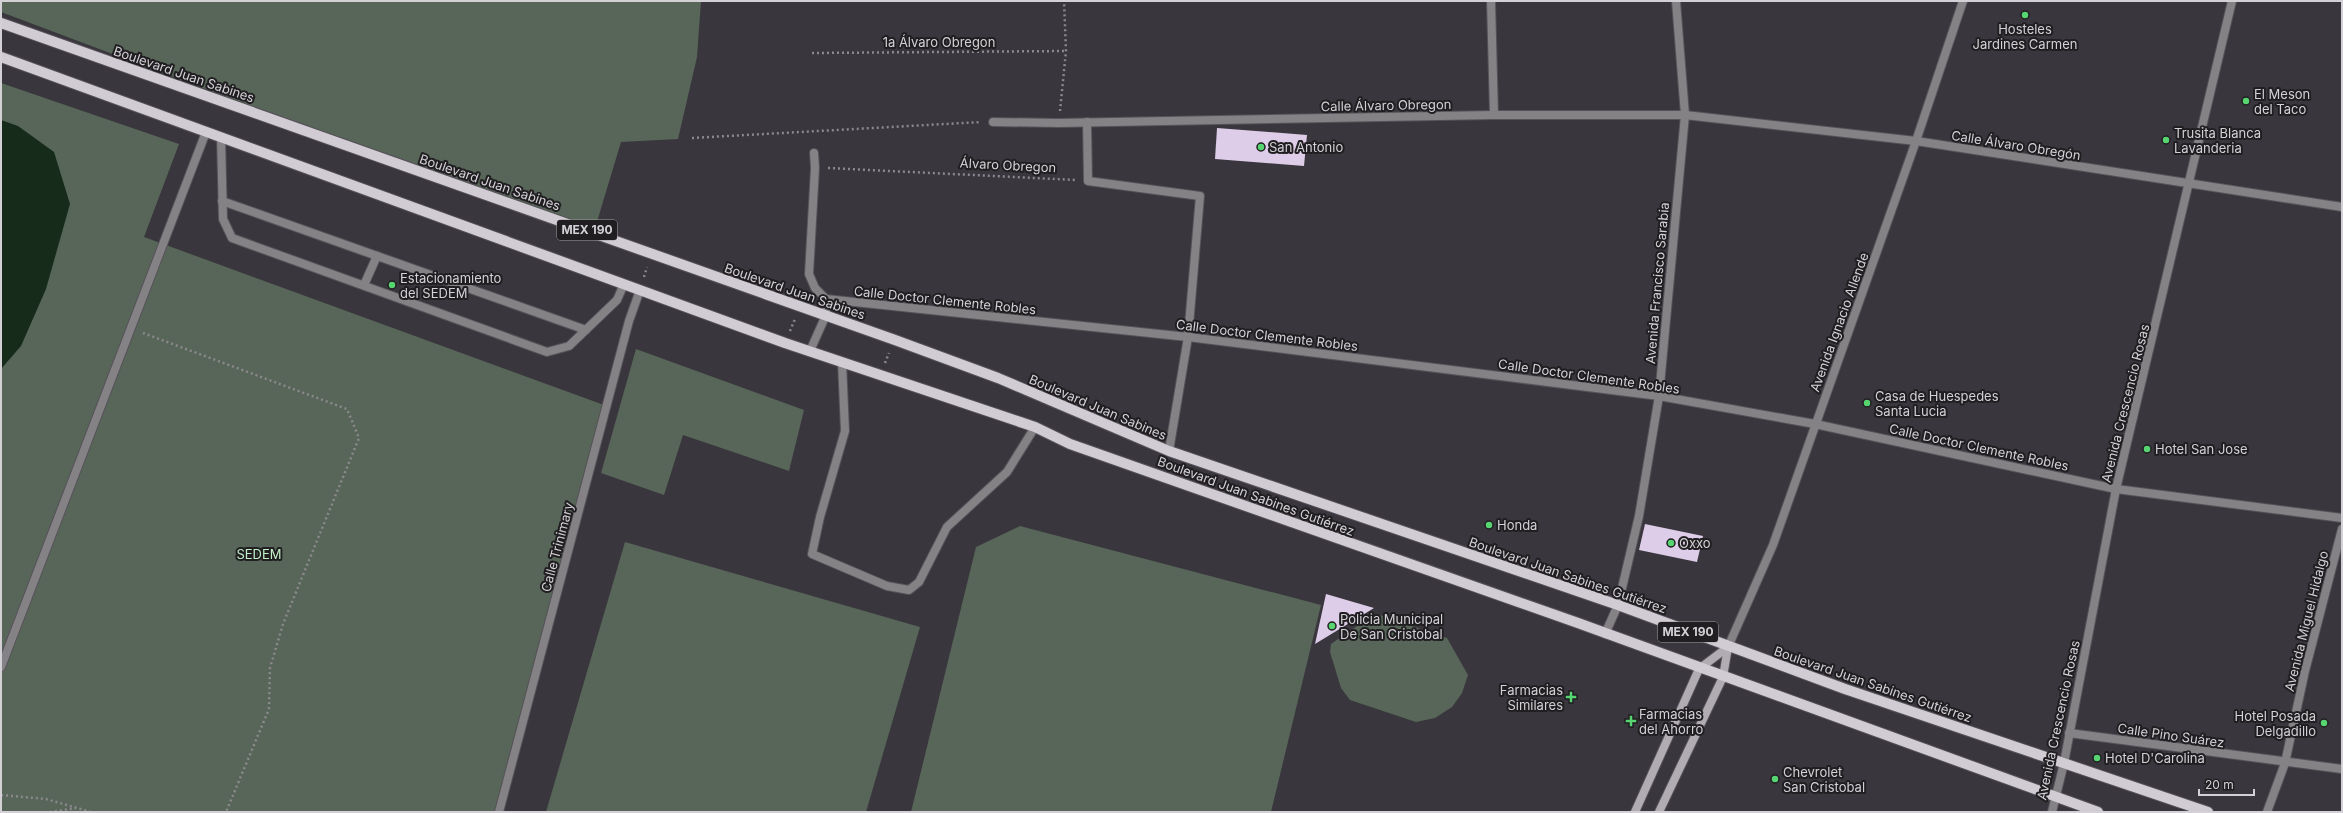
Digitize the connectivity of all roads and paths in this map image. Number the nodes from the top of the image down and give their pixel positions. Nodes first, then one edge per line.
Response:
1 (1064, 1) edge
2 (1491, 1) edge
3 (1676, 1) edge
4 (1963, 1) edge
5 (2232, 1) edge
6 (1, 23) edge
7 (1066, 51) junction
8 (812, 53) dead end
9 (1, 57) edge
10 (1494, 115) junction
11 (1685, 115) junction
12 (993, 122) joint
13 (1087, 122) junction
14 (1059, 123) junction
15 (206, 132) junction
16 (221, 137) junction
17 (692, 138) dead end
18 (1916, 141) junction
19 (814, 154) dead end
20 (815, 168) junction
21 (1088, 181) junction
22 (2190, 185) junction
23 (222, 201) junction
24 (2342, 207) edge
25 (652, 253) junction
26 (377, 256) junction
27 (624, 284) junction
28 (364, 286) junction
29 (640, 290) junction
30 (826, 299) junction
31 (799, 307) junction
32 (826, 315) junction
33 (130, 328) junction
34 (586, 330) junction
35 (1188, 337) junction
36 (895, 340) junction
37 (785, 343) junction
38 (810, 351) junction
39 (842, 362) junction
40 (879, 375) junction
41 (1659, 396) junction
42 (1815, 424) junction
43 (1035, 427) junction
44 (1169, 451) junction
45 (2116, 489) junction
46 (2342, 518) edge
47 (2342, 528) edge
48 (1618, 606) junction
49 (1606, 634) junction
50 (1728, 647) junction
51 (1, 667) edge
52 (1699, 669) junction
53 (1723, 677) junction
54 (2069, 733) junction
55 (2064, 763) junction
56 (2286, 763) junction
57 (2342, 769) edge
58 (1, 795) edge
59 (2055, 797) junction
60 (77, 808) junction
61 (50, 812) edge
62 (91, 812) edge
63 (226, 812) edge
64 (499, 812) edge
65 (1635, 812) edge
66 (1659, 812) edge
67 (2052, 812) edge
68 (2098, 812) edge
69 (2208, 812) edge
70 (2267, 812) edge

1 - 7 path
2 - 10 street
3 - 11 street, Avenida Francisco Sarabia
4 - 18 street, Avenida Ignacio Allende
5 - 22 street, Avenida Crescencio Rosas
6 - 25 main road, Boulevard Juan Sabines / MEX 190
7 - 8 path, 1a Álvaro Obregon
7 - 14 path
9 - 15 main road, MEX 190
10 - 11 street, Calle Álvaro Obregon
10 - 13 street, Calle Álvaro Obregon
11 - 18 street, Calle Álvaro Obregón
11 - 41 street, Avenida Francisco Sarabia
12 - 14 street, Calle Álvaro Obregon
12 - 17 path
13 - 14 street, Calle Álvaro Obregon
13 - 21 street
15 - 16 main road, MEX 190
15 - 33 street
16 - 23 street
16 - 27 main road, MEX 190
18 - 22 street, Calle Álvaro Obregón
18 - 42 street, Avenida Ignacio Allende
19 - 20 street
20 - 21 path, Álvaro Obregon
20 - 30 street
21 - 35 street
22 - 24 street, Calle Álvaro Obregón
22 - 45 street, Avenida Crescencio Rosas
23 - 26 street
23 - 28 street
25 - 29 path
25 - 31 main road, Boulevard Juan Sabines / MEX 190
26 - 28 street
26 - 34 street
27 - 29 main road, MEX 190
27 - 34 street
28 - 34 street
29 - 37 main road, MEX 190
29 - 64 street, Calle Trinimary
30 - 32 street
30 - 35 street, Calle Doctor Clemente Robles
31 - 32 main road, Boulevard Juan Sabines / MEX 190
31 - 37 path
32 - 36 main road, Boulevard Juan Sabines / MEX 190
32 - 38 street
33 - 51 street
33 - 63 path
35 - 41 street, Calle Doctor Clemente Robles
35 - 44 street
36 - 40 path
36 - 44 main road, Boulevard Juan Sabines / MEX 190
37 - 38 main road, MEX 190
38 - 39 main road, MEX 190
39 - 40 main road, MEX 190
39 - 43 street
40 - 43 main road, MEX 190
41 - 42 street, Calle Doctor Clemente Robles
41 - 48 street, Avenida Francisco Sarabia
42 - 45 street, Calle Doctor Clemente Robles
42 - 50 street, Avenida Ignacio Allende
43 - 49 main road, Boulevard Juan Sabines Gutiérrez / MEX 190
44 - 48 main road, Boulevard Juan Sabines Gutiérrez / MEX 190
45 - 46 street, Calle Doctor Clemente Robles
45 - 54 street, Avenida Crescencio Rosas
47 - 56 street, Avenida Miguel Hidalgo
48 - 49 street, Avenida Francisco Sarabia
48 - 50 main road, Boulevard Juan Sabines Gutiérrez / MEX 190
49 - 52 main road, Boulevard Juan Sabines Gutiérrez / MEX 190
50 - 52 main road
50 - 53 main road
50 - 55 main road, Boulevard Juan Sabines Gutiérrez / MEX 190
52 - 53 main road, Boulevard Juan Sabines Gutiérrez / MEX 190
52 - 65 main road
53 - 59 main road, Boulevard Juan Sabines Gutiérrez / MEX 190
53 - 66 main road
54 - 55 street, Avenida Crescencio Rosas
54 - 56 street, Calle Pino Suárez
55 - 59 street, Avenida Crescencio Rosas
55 - 69 main road, Boulevard Juan Sabines Gutiérrez / MEX 190
56 - 57 street, Calle Pino Suárez
56 - 70 street, Avenida Miguel Hidalgo
58 - 60 path
59 - 67 street, Avenida Crescencio Rosas
59 - 68 main road, Boulevard Juan Sabines Gutiérrez / MEX 190
60 - 61 path
60 - 62 path

